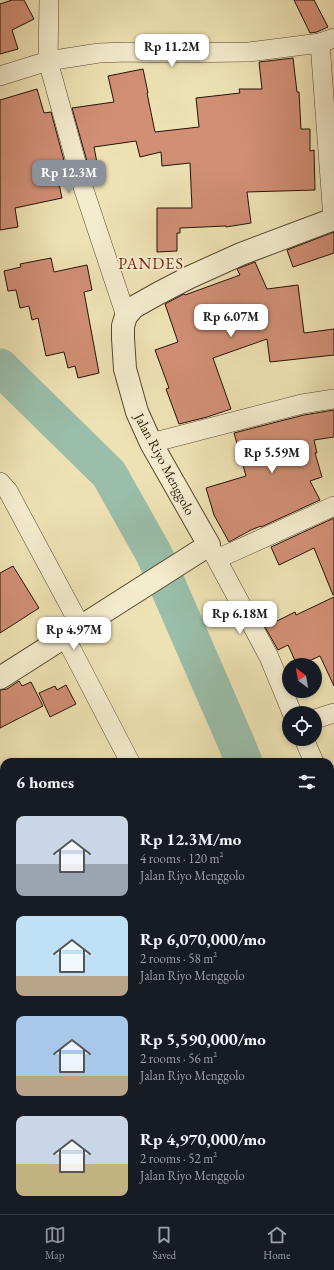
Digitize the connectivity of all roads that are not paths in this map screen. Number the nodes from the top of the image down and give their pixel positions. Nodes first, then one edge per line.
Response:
1 (49, 0) edge
2 (327, 40) edge
3 (48, 61) junction
4 (0, 76) edge
5 (334, 219) edge
6 (126, 316) junction
7 (334, 399) edge
8 (151, 443) junction
9 (2, 490) edge
10 (334, 506) edge
11 (209, 552) junction
12 (73, 632) junction
13 (0, 678) edge
14 (289, 706) edge
15 (334, 713) edge
16 (322, 717) edge
17 (307, 746) edge
18 (128, 758) edge
19 (312, 758) edge

1 - 3 street
2 - 3 street
2 - 5 street
3 - 4 street
3 - 6 street
5 - 6 street
6 - 8 street, Jalan Riyo Menggolo
7 - 8 street
8 - 11 street, Jalan Riyo Menggolo
9 - 12 street
10 - 11 street
11 - 12 street
11 - 14 street
12 - 13 street
12 - 18 street
15 - 16 street
17 - 19 street

